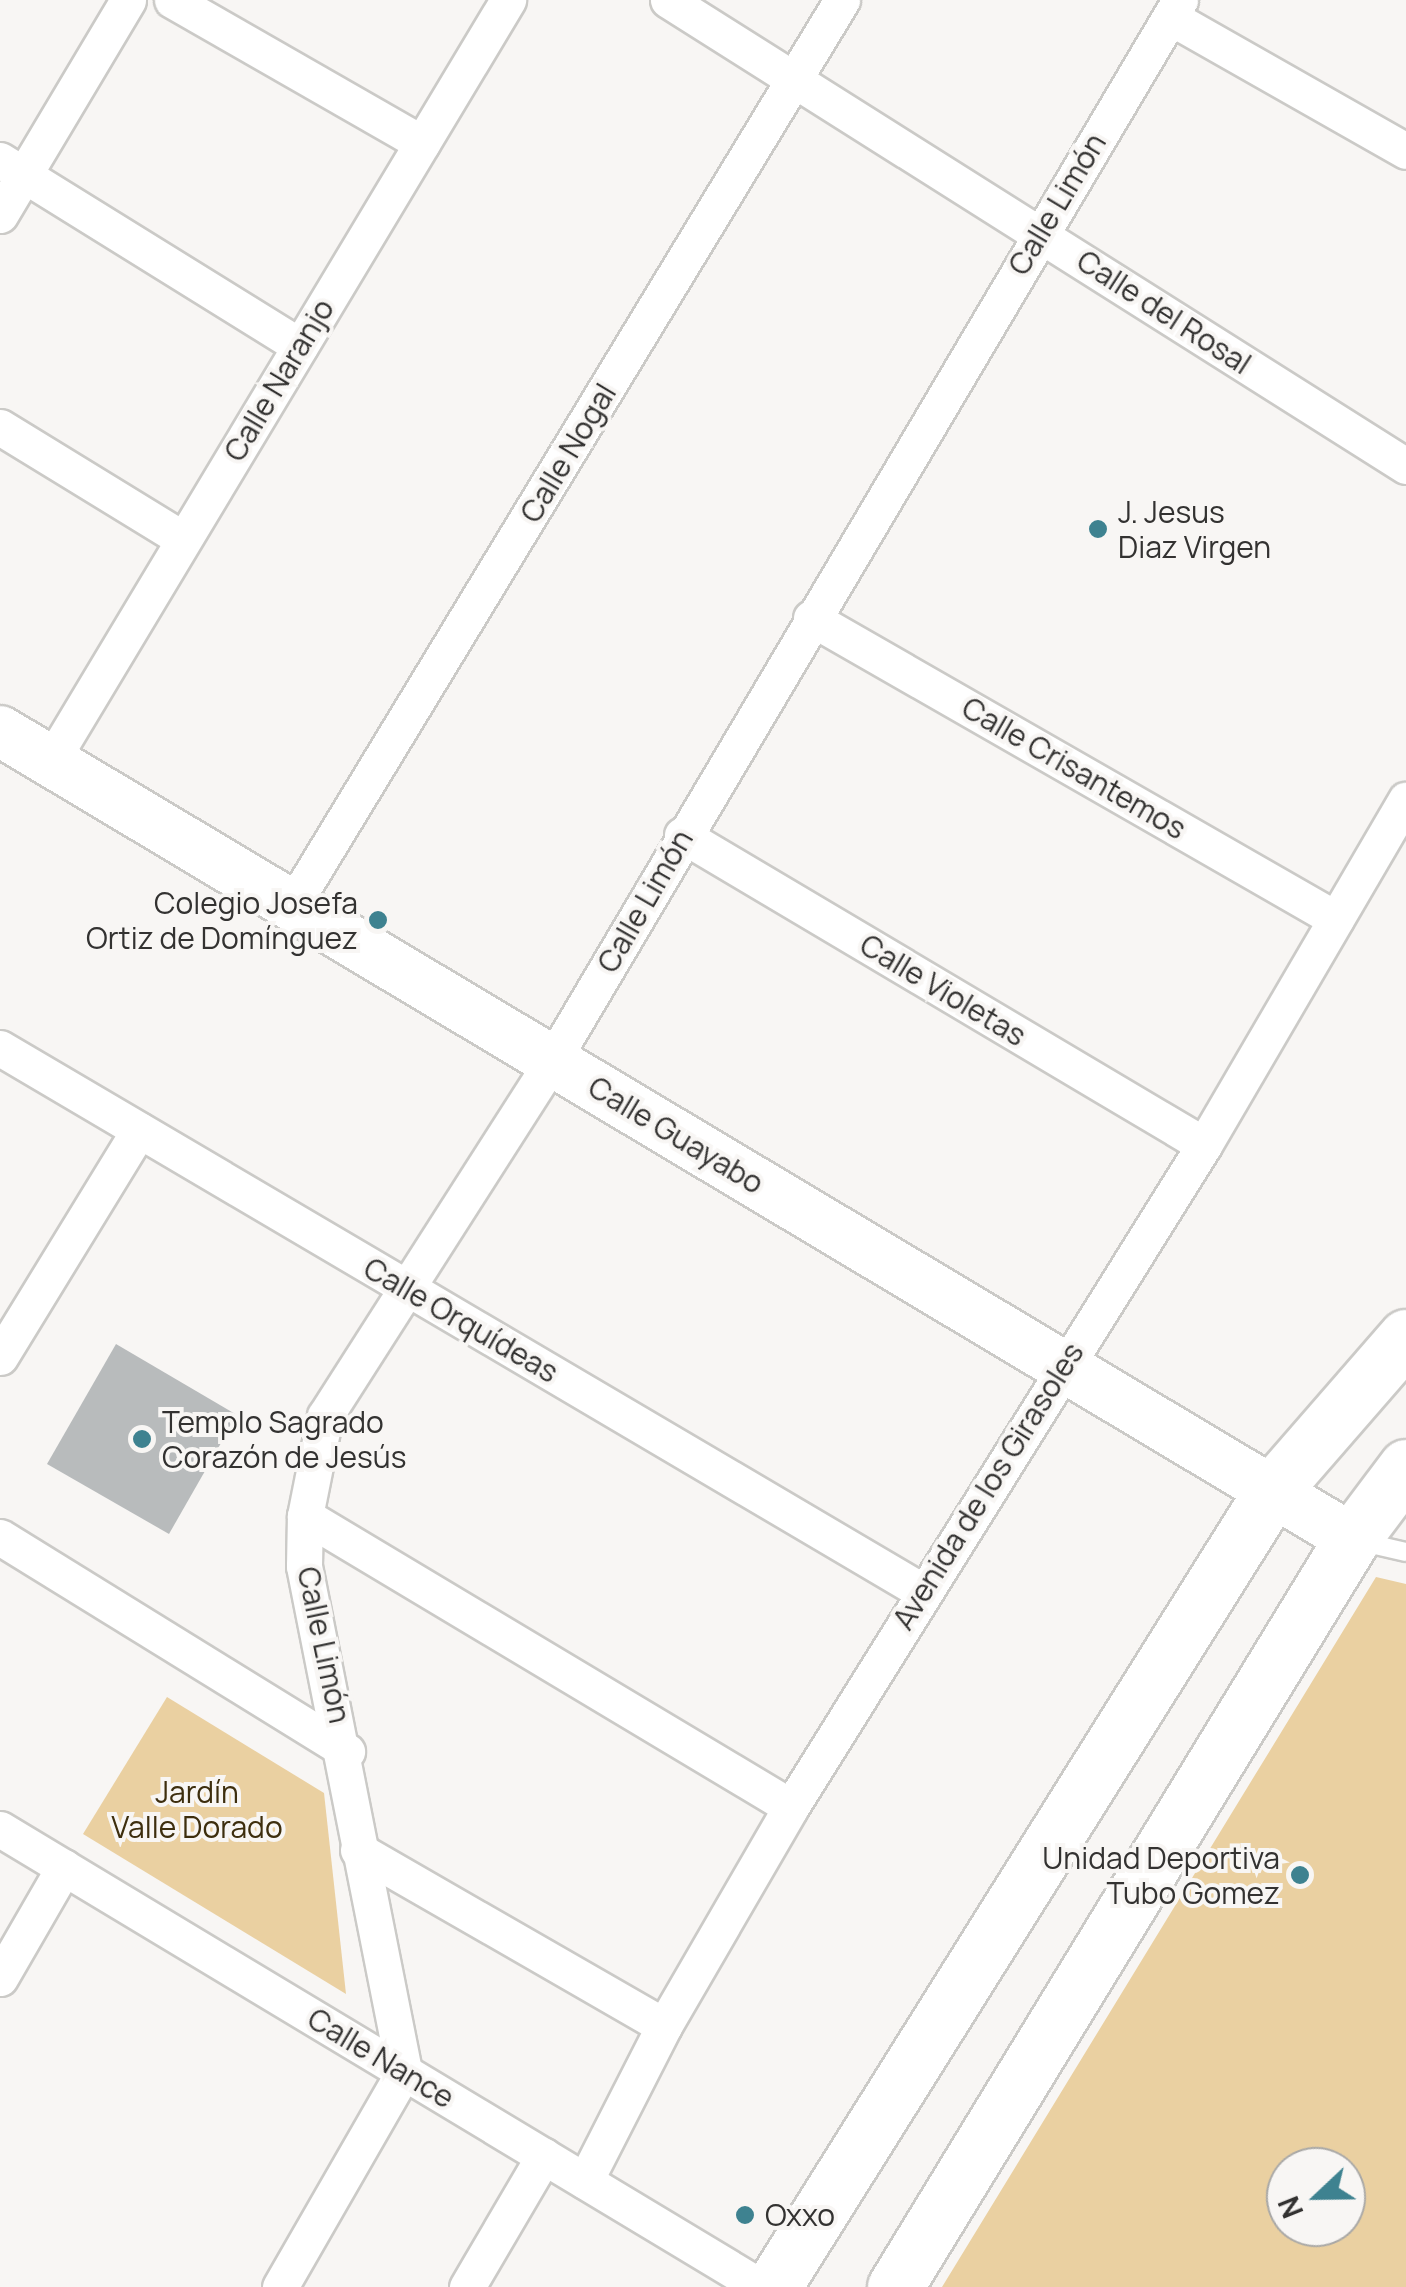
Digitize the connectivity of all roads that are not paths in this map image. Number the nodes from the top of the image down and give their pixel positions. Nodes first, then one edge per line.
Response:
1 (128, 0) edge
2 (172, 0) edge
3 (508, 0) edge
4 (668, 0) edge
5 (842, 0) edge
6 (1175, 8) edge
7 (794, 82) junction
8 (422, 143) junction
9 (1406, 152) edge
10 (12, 168) edge
11 (0, 215) edge
12 (1040, 232) junction
13 (300, 346) junction
14 (0, 428) edge
15 (1406, 466) edge
16 (183, 539) junction
17 (812, 618) junction
18 (0, 731) edge
19 (51, 761) junction
20 (1406, 800) edge
21 (682, 835) junction
22 (292, 906) junction
23 (1336, 918) junction
24 (0, 1048) edge
25 (552, 1061) junction
26 (140, 1130) junction
27 (1204, 1145) junction
28 (406, 1287) junction
29 (1406, 1337) edge
30 (0, 1357) edge
31 (1063, 1366) junction
32 (1406, 1467) edge
33 (1272, 1491) junction
34 (305, 1516) junction
35 (0, 1538) edge
36 (1352, 1539) junction
37 (1406, 1552) edge
38 (922, 1591) junction
39 (346, 1751) junction
40 (791, 1807) junction
41 (0, 1828) edge
42 (358, 1850) junction
43 (64, 1867) junction
44 (0, 1978) edge
45 (664, 2026) junction
46 (404, 2071) junction
47 (544, 2156) junction
48 (585, 2181) junction
49 (280, 2287) edge
50 (467, 2287) edge
51 (761, 2287) edge
52 (774, 2287) edge
53 (896, 2287) edge

1 - 10 street
2 - 8 street
3 - 8 street, Calle Naranjo
4 - 7 street, Calle del Rosal
5 - 7 street, Calle Nogal
6 - 9 street
6 - 12 street, Calle Limón
7 - 12 street, Calle del Rosal
7 - 22 street, Calle Nogal
8 - 13 street, Calle Naranjo
10 - 11 street
10 - 13 street
12 - 15 street, Calle del Rosal
12 - 17 street, Calle Limón
13 - 16 street, Calle Naranjo
14 - 16 street
16 - 19 street, Calle Naranjo
17 - 21 street, Calle Limón
17 - 23 street, Calle Crisantemos
18 - 19 street, Calle Guayabo
19 - 22 street, Calle Guayabo
20 - 23 street, Avenida de los Girasoles
21 - 25 street, Calle Limón
21 - 27 street, Calle Violetas
22 - 25 street, Calle Guayabo
23 - 27 street, Avenida de los Girasoles
24 - 26 street, Calle Orquídeas
25 - 28 street, Calle Limón
25 - 31 street, Calle Guayabo
26 - 28 street, Calle Orquídeas
26 - 30 street
27 - 31 street, Avenida de los Girasoles
28 - 34 street, Calle Limón
28 - 38 street, Calle Orquídeas
29 - 33 main road
31 - 33 street, Calle Guayabo
31 - 38 street, Avenida de los Girasoles
32 - 36 main road
33 - 36 street, Calle Guayabo
33 - 52 main road
34 - 39 street, Calle Limón
34 - 40 street
35 - 39 street
36 - 37 lane
36 - 53 main road
38 - 40 street, Avenida de los Girasoles
39 - 42 street, Calle Limón
40 - 45 street, Avenida de los Girasoles
41 - 43 street, Calle Nance
42 - 45 street
42 - 46 street, Calle Limón
43 - 44 street
43 - 46 street, Calle Nance
45 - 48 street, Avenida de los Girasoles
46 - 47 street, Calle Nance
46 - 49 street
47 - 48 street, Calle Nance
47 - 50 street
48 - 51 street, Calle Nance

